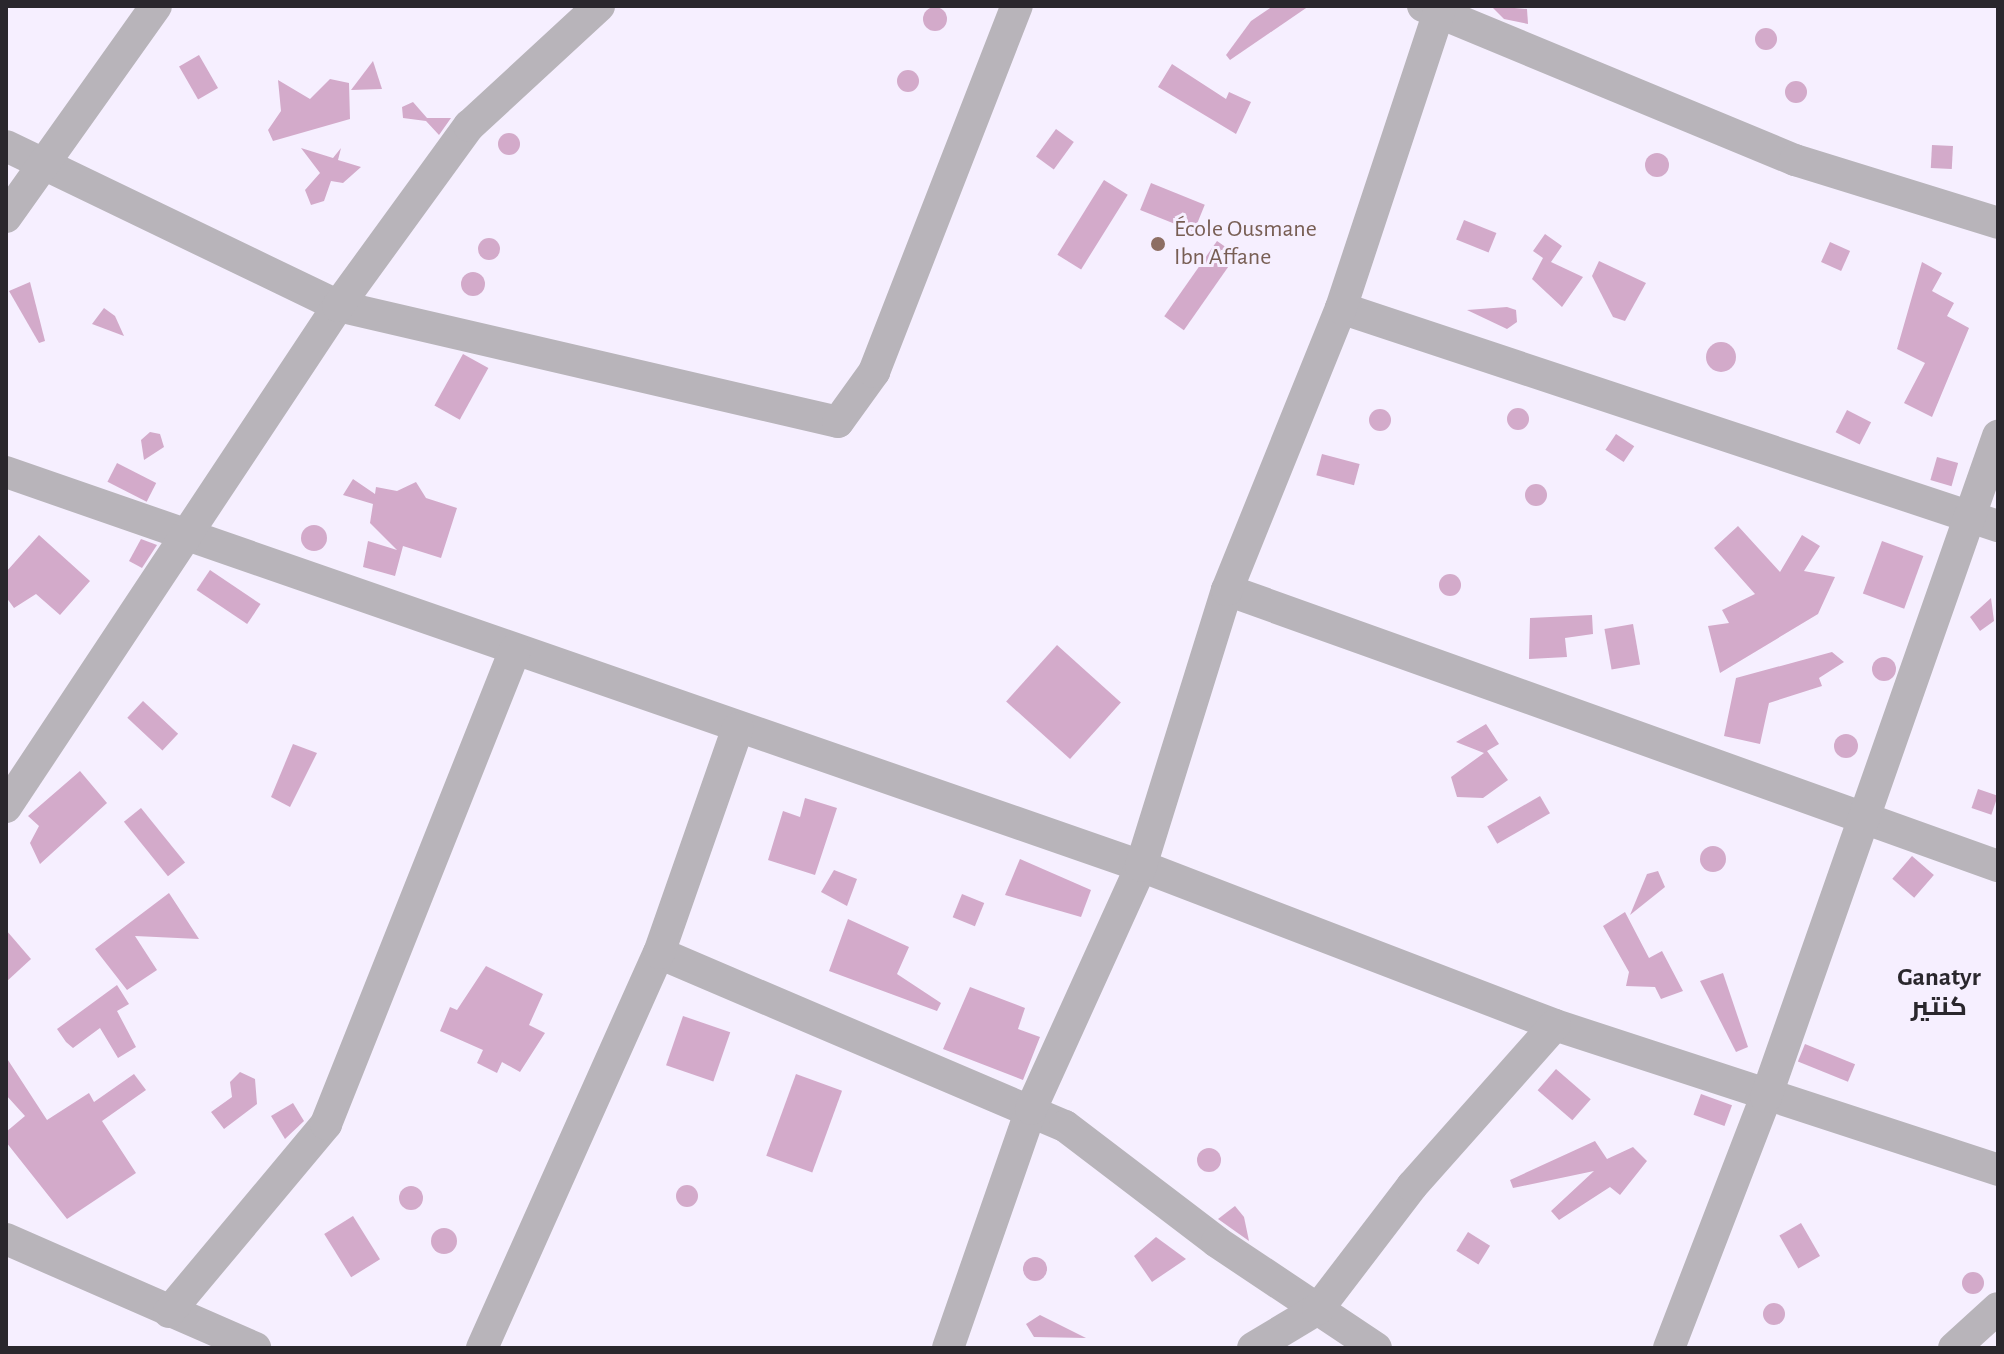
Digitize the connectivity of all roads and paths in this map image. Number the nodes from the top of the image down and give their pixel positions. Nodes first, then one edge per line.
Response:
1 (156, 6) edge
2 (599, 6) edge
3 (1017, 6) edge
4 (1434, 8) edge
5 (6, 146) edge
6 (42, 166) junction
7 (6, 217) edge
8 (1998, 223) edge
9 (338, 306) junction
10 (1341, 308) junction
11 (1998, 436) edge
12 (6, 472) edge
13 (1983, 522) edge
14 (190, 537) junction
15 (1227, 590) junction
16 (515, 650) junction
17 (738, 728) junction
18 (6, 807) edge
19 (1866, 816) junction
20 (1141, 866) junction
21 (1998, 866) edge
22 (659, 953) junction
23 (1555, 1025) junction
24 (1766, 1097) junction
25 (1031, 1109) junction
26 (1998, 1170) edge
27 (6, 1239) edge
28 (1998, 1308) edge
29 (1318, 1309) junction
30 (169, 1312) junction
31 (255, 1348) edge
32 (482, 1348) edge
33 (948, 1348) edge
34 (1253, 1348) edge
35 (1376, 1348) edge
36 (1669, 1348) edge
37 (1954, 1348) edge

1 - 6 street
2 - 9 street
3 - 9 street
4 - 8 street
4 - 10 street
5 - 6 street
6 - 7 street
6 - 9 street
9 - 14 street
10 - 13 street
10 - 15 street
11 - 13 street
12 - 14 street
13 - 19 street
14 - 16 street
14 - 18 street
15 - 19 street
15 - 20 street
16 - 17 street
16 - 30 street
17 - 20 street
17 - 22 street
19 - 21 street
19 - 24 street
20 - 23 street
20 - 25 street
22 - 25 street
22 - 32 street
23 - 24 street
23 - 29 street
24 - 26 street
24 - 36 street
25 - 29 street
25 - 33 street
27 - 30 street
28 - 37 street
29 - 34 street
29 - 35 street
30 - 31 street

